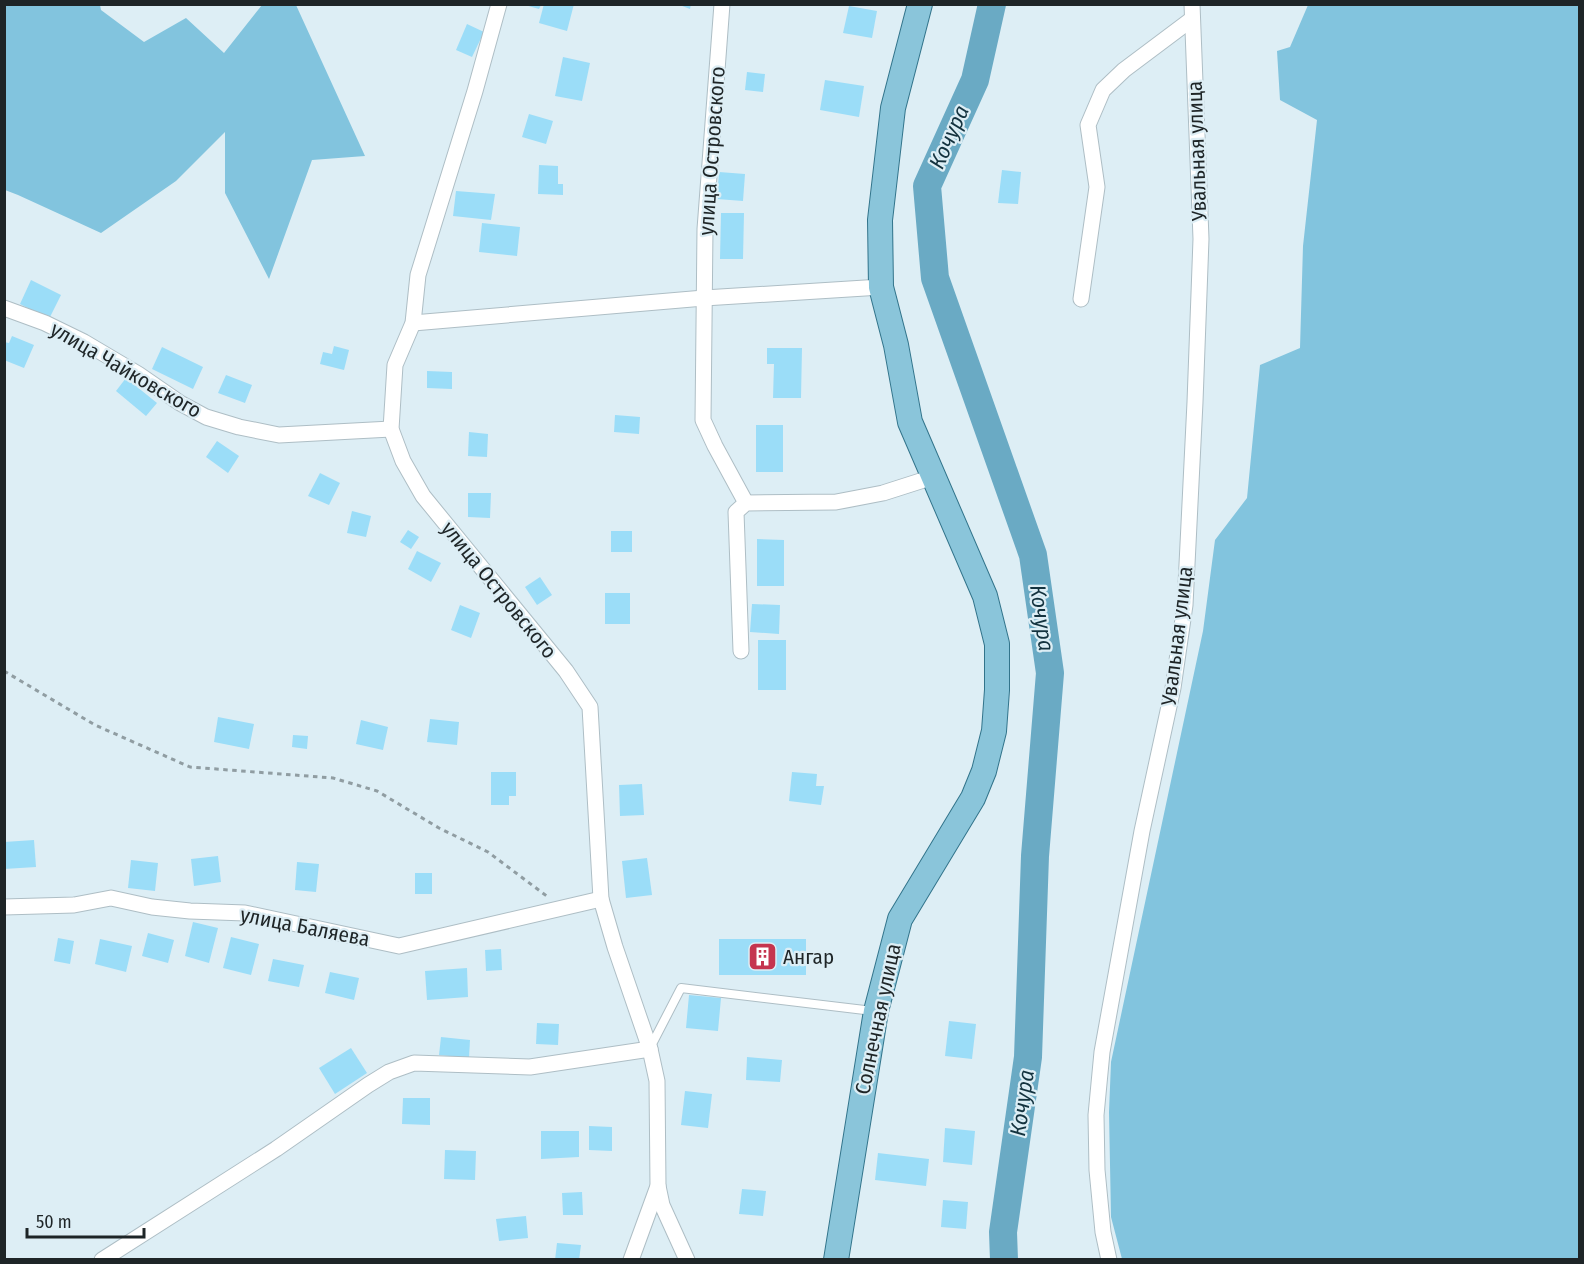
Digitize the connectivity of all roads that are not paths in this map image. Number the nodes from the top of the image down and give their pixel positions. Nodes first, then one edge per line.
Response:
1 (499, 4) edge
2 (722, 4) edge
3 (920, 4) edge
4 (1192, 12) edge
5 (880, 287) junction
6 (704, 298) junction
7 (1081, 299) dead end
8 (4, 308) edge
9 (413, 323) junction
10 (391, 429) junction
11 (933, 477) junction
12 (746, 503) junction
13 (741, 651) dead end
14 (601, 899) junction
15 (4, 907) edge
16 (876, 1011) junction
17 (650, 1049) junction
18 (658, 1186) junction
19 (102, 1260) edge
20 (631, 1260) edge
21 (687, 1260) edge
22 (836, 1260) edge
23 (1108, 1260) edge

1 - 9 street, улица Островского
2 - 6 street, улица Островского
3 - 5 main road, Солнечная улица
4 - 7 street
4 - 23 street, Увальная улица
5 - 6 street
5 - 11 main road, Солнечная улица
6 - 9 street
6 - 12 street, улица Островского
8 - 10 street, улица Чайковского
9 - 10 street, улица Островского
10 - 14 street, улица Островского
11 - 12 street
11 - 16 main road, Солнечная улица
12 - 13 street
14 - 15 street, улица Баляева
14 - 17 street, улица Островского
16 - 17 lane
16 - 22 main road, Солнечная улица
17 - 18 street, улица Островского
17 - 19 street
18 - 20 street, улица Островского
18 - 21 street, улица Островского

